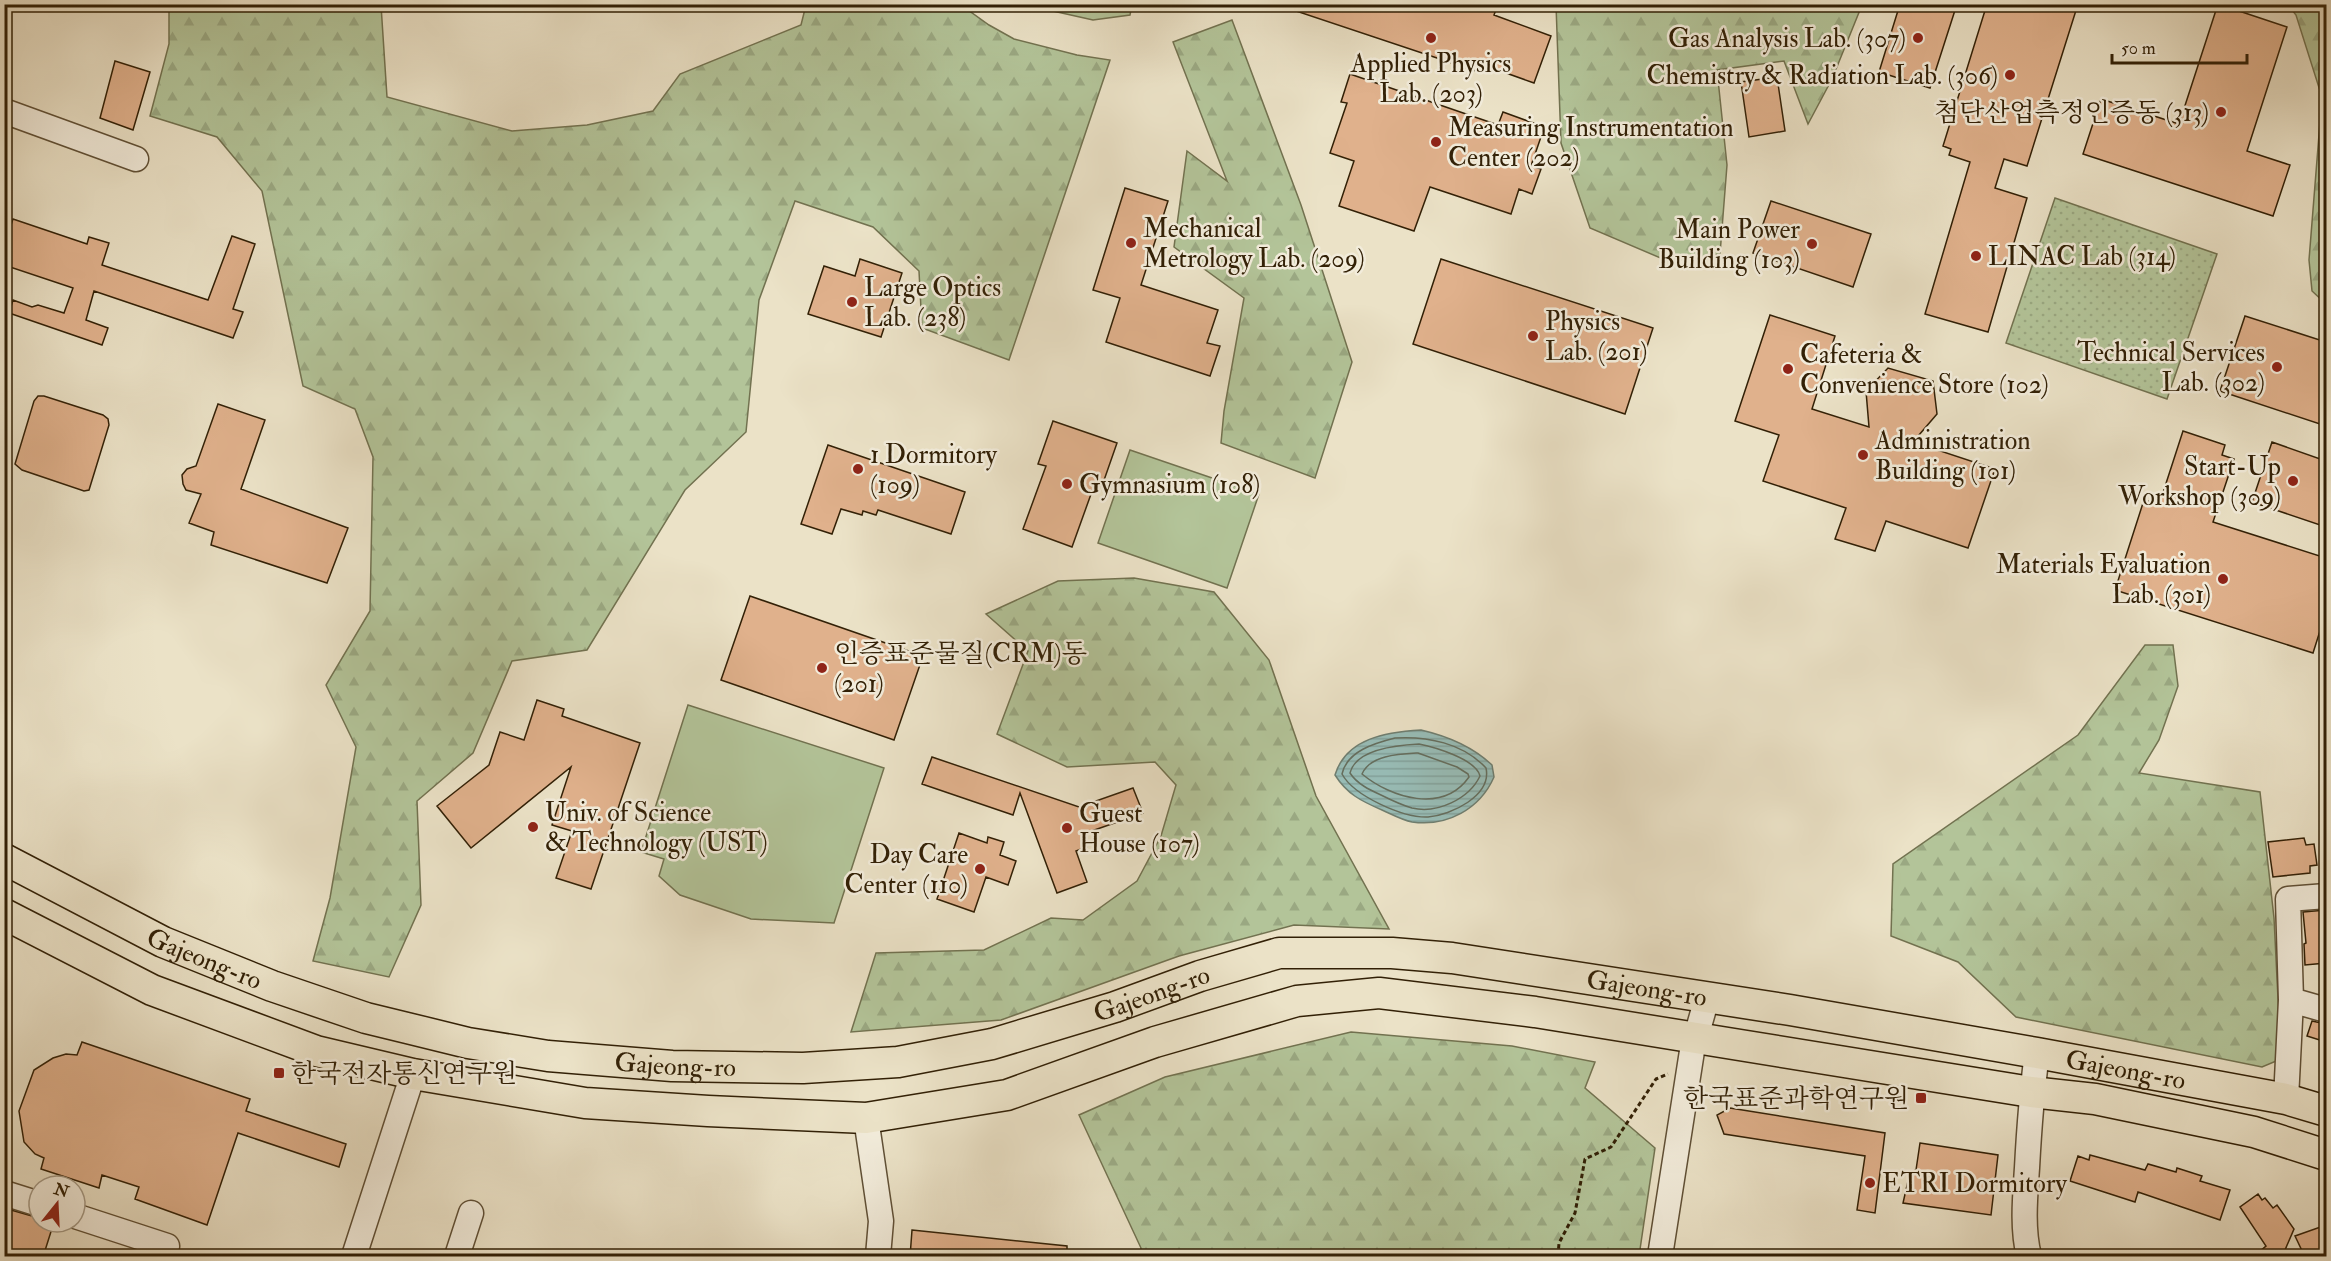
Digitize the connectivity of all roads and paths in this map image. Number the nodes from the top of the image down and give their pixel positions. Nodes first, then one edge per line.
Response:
1 (4, 111) edge
2 (136, 159) dead end
3 (4, 859) edge
4 (2326, 896) edge
5 (4, 914) edge
6 (1707, 998) junction
7 (2291, 1000) junction
8 (2326, 1010) edge
9 (1693, 1051) junction
10 (2037, 1053) junction
11 (413, 1074) junction
12 (2031, 1092) junction
13 (2286, 1100) junction
14 (2326, 1111) edge
15 (866, 1118) junction
16 (2326, 1155) edge
17 (4, 1193) edge
18 (27, 1200) edge
19 (471, 1213) dead end
20 (87, 1220) edge
21 (163, 1257) edge
22 (354, 1257) edge
23 (458, 1257) edge
24 (878, 1257) edge
25 (1558, 1257) edge
26 (1660, 1257) edge
27 (2029, 1257) edge

1 - 2 street
3 - 6 main road, Gajeong-ro
4 - 7 street
5 - 11 main road, Gajeong-ro
6 - 9 street
6 - 10 main road, Gajeong-ro
7 - 8 street
7 - 13 street
9 - 12 main road, Gajeong-ro
9 - 15 main road, Gajeong-ro
9 - 25 path
9 - 26 street
10 - 12 street
10 - 13 main road, Gajeong-ro
11 - 15 main road, Gajeong-ro
11 - 22 street
12 - 16 main road, Gajeong-ro
12 - 27 street
13 - 14 main road, Gajeong-ro
15 - 24 street
17 - 18 street
19 - 23 street
20 - 21 street

